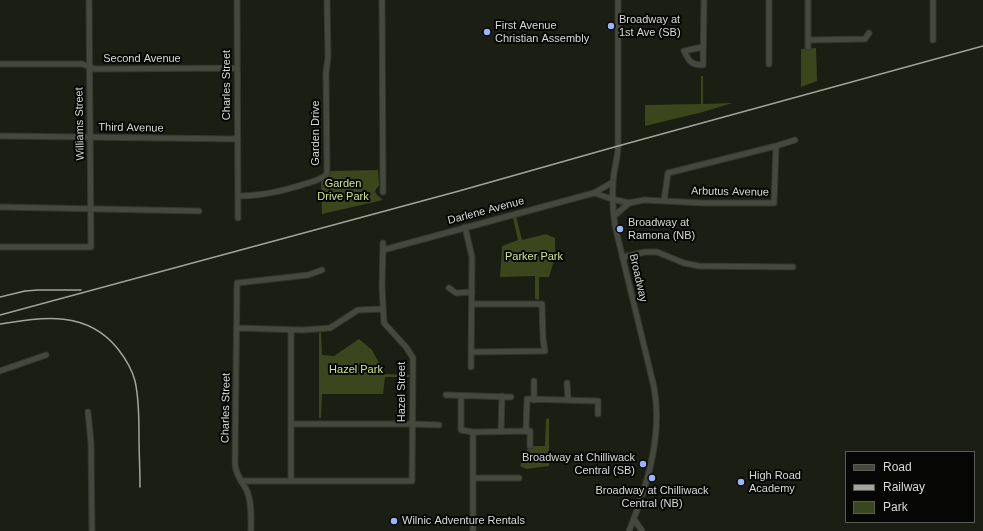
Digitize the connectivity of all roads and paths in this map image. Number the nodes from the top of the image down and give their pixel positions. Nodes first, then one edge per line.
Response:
1 (89, 0) edge
2 (237, 0) edge
3 (327, 0) edge
4 (382, 0) edge
5 (618, 0) edge
6 (704, 0) edge
7 (769, 0) edge
8 (808, 0) edge
9 (933, 0) edge
10 (869, 33) dead end
11 (808, 40) junction
12 (933, 40) dead end
13 (808, 47) dead end
14 (703, 48) dead end
15 (0, 64) edge
16 (769, 64) dead end
17 (89, 67) junction
18 (237, 68) junction
19 (0, 136) edge
20 (90, 137) junction
21 (238, 139) junction
22 (796, 140) dead end
23 (776, 146) junction
24 (613, 182) junction
25 (383, 192) dead end
26 (594, 193) junction
27 (238, 196) junction
28 (612, 199) junction
29 (664, 201) junction
30 (629, 203) junction
31 (0, 207) edge
32 (91, 209) junction
33 (198, 211) dead end
34 (614, 216) junction
35 (238, 218) dead end
36 (466, 227) junction
37 (383, 243) dead end
38 (0, 247) edge
39 (383, 250) junction
40 (622, 257) junction
41 (793, 267) dead end
42 (322, 270) dead end
43 (449, 288) dead end
44 (472, 292) junction
45 (472, 304) junction
46 (383, 309) junction
47 (237, 328) junction
48 (291, 330) junction
49 (471, 352) junction
50 (46, 355) dead end
51 (471, 367) dead end
52 (0, 371) edge
53 (534, 381) dead end
54 (567, 383) dead end
55 (446, 395) dead end
56 (461, 396) junction
57 (502, 396) junction
58 (511, 397) dead end
59 (534, 400) junction
60 (568, 400) junction
61 (88, 412) dead end
62 (598, 414) dead end
63 (291, 424) junction
64 (413, 424) junction
65 (438, 426) dead end
66 (501, 430) junction
67 (526, 431) junction
68 (473, 432) junction
69 (530, 446) dead end
70 (474, 478) junction
71 (519, 478) dead end
72 (241, 481) junction
73 (291, 481) junction
74 (634, 519) junction
75 (92, 531) edge
76 (251, 531) edge
77 (473, 531) edge
78 (629, 531) edge
79 (642, 531) edge

1 - 17 street, Williams Street
2 - 18 street, Charles Street
3 - 27 street, Garden Drive
4 - 25 street
5 - 24 street, Broadway
6 - 14 street
7 - 16 street
8 - 11 street
9 - 12 street
10 - 11 street
11 - 13 street
15 - 17 street, Second Avenue
17 - 18 street, Second Avenue
17 - 20 street, Williams Street
18 - 21 street, Charles Street
19 - 20 street, Third Avenue
20 - 21 street, Third Avenue
20 - 32 street, Williams Street
21 - 27 street, Charles Street
22 - 23 street
23 - 29 street
23 - 29 street, Arbutus Avenue
24 - 26 street, Darlene Avenue
24 - 28 street, Broadway
26 - 28 street
26 - 36 street, Darlene Avenue
27 - 35 street, Charles Street
28 - 30 street, Arbutus Avenue
28 - 34 street, Broadway
29 - 30 street, Arbutus Avenue
30 - 34 street
31 - 32 street
32 - 33 street
32 - 38 street, Williams Street
34 - 40 street, Broadway
36 - 39 street, Darlene Avenue
36 - 44 street
37 - 39 street, Hazel Street
39 - 46 street, Hazel Street
40 - 41 street
40 - 74 street, Broadway
42 - 47 street, Charles Street
43 - 44 street
44 - 45 street
45 - 49 street
45 - 49 street
46 - 48 street
46 - 64 street, Hazel Street
47 - 48 street
47 - 72 street, Charles Street
48 - 63 street
49 - 51 street
50 - 52 street
53 - 59 street
54 - 60 street
55 - 56 street
56 - 57 street
56 - 68 street
57 - 58 street
57 - 66 street
59 - 60 street
59 - 67 street
60 - 62 street
61 - 75 street
63 - 64 street
63 - 73 street
64 - 65 street
64 - 73 street, Hazel Street
66 - 67 street
66 - 68 street
67 - 69 street
68 - 70 street
70 - 71 street
70 - 77 street
72 - 73 street
72 - 76 street, Charles Street
74 - 78 street, Broadway
74 - 79 street

